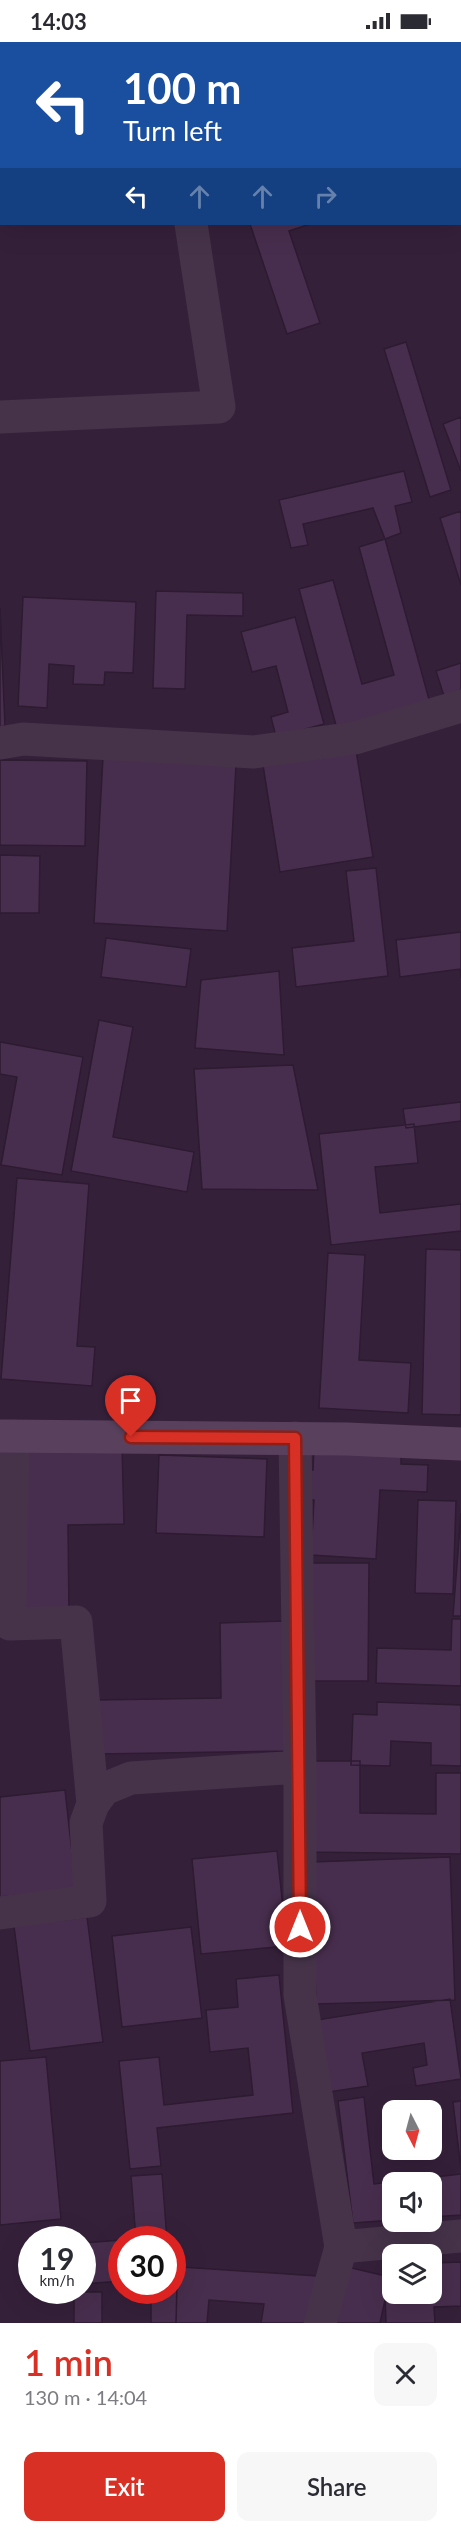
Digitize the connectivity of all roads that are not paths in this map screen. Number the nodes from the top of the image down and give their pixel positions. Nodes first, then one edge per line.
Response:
1 (191, 225) edge
2 (0, 417) edge
3 (461, 706) edge
4 (0, 743) edge
5 (7, 1436) edge
6 (295, 1438) junction
7 (461, 1444) edge
8 (300, 1767) junction
9 (93, 1804) junction
10 (0, 1913) edge
11 (461, 2236) edge
12 (341, 2247) junction
13 (320, 2323) edge

1 - 2 street
3 - 4 street
5 - 6 street
5 - 9 street
6 - 7 street
6 - 8 street
8 - 9 street
8 - 12 street
9 - 10 street
11 - 12 street
12 - 13 street

